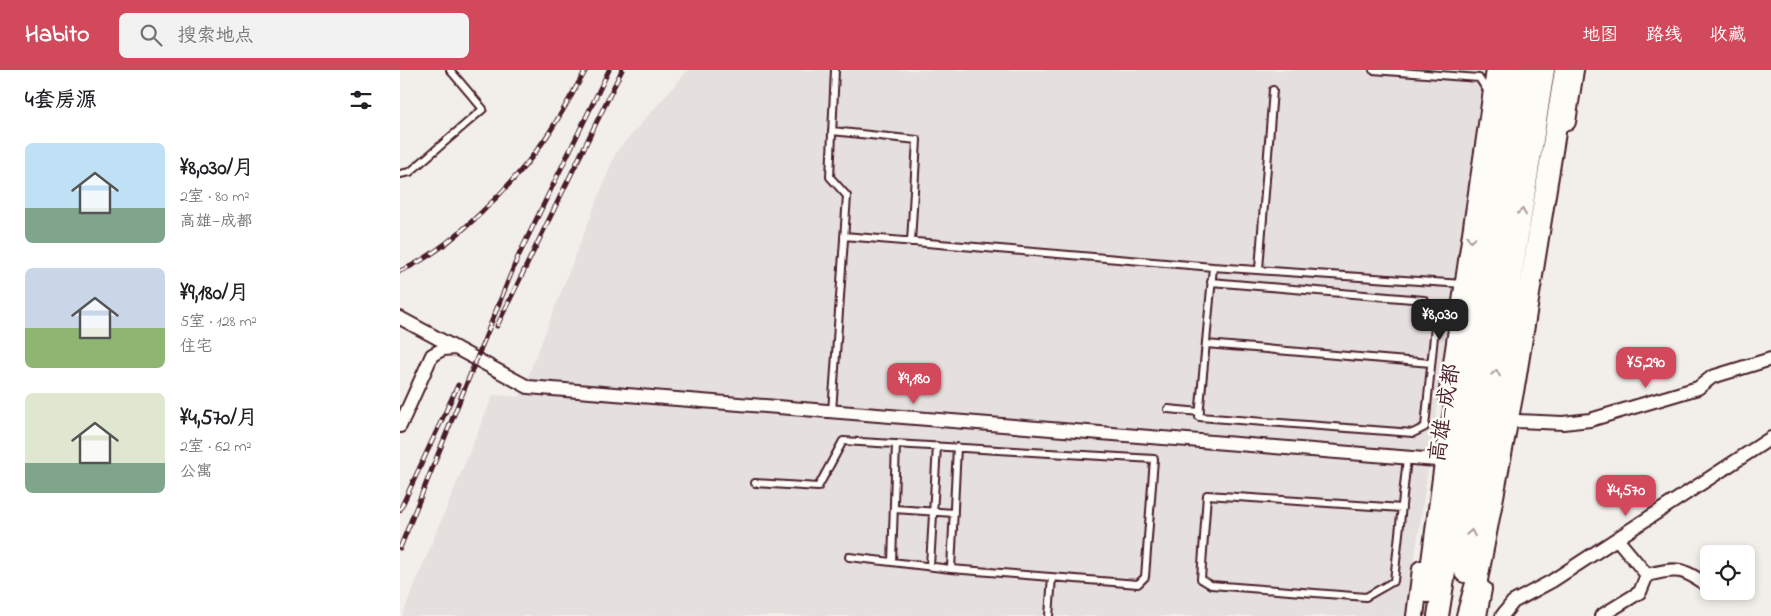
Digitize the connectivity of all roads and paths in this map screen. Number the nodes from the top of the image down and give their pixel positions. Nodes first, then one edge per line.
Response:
1 (450, 70) edge
2 (835, 70) edge
3 (1373, 70) edge
4 (1495, 70) edge
5 (1506, 70) edge
6 (1520, 70) edge
7 (1525, 70) edge
8 (1544, 70) edge
9 (1565, 70) edge
10 (1575, 70) edge
11 (1274, 90) dead end
12 (1491, 97) junction
13 (832, 131) junction
14 (400, 174) edge
15 (844, 236) junction
16 (911, 242) junction
17 (1213, 267) junction
18 (1259, 269) junction
19 (1211, 282) junction
20 (1464, 284) junction
21 (400, 318) edge
22 (1206, 344) junction
23 (456, 348) junction
24 (1771, 360) edge
25 (1431, 363) junction
26 (1168, 410) dead end
27 (832, 412) junction
28 (1200, 412) junction
29 (1518, 420) junction
30 (400, 426) edge
31 (1771, 438) edge
32 (896, 444) junction
33 (937, 446) junction
34 (956, 447) junction
35 (1408, 458) junction
36 (1437, 460) junction
37 (755, 483) dead end
38 (1402, 508) junction
39 (894, 509) junction
40 (933, 512) junction
41 (954, 514) junction
42 (1617, 539) junction
43 (849, 557) dead end
44 (892, 562) junction
45 (930, 566) junction
46 (952, 569) junction
47 (1647, 575) junction
48 (1052, 577) junction
49 (1700, 580) edge
50 (1049, 616) edge
51 (1415, 616) edge
52 (1425, 616) edge
53 (1434, 616) edge
54 (1438, 616) edge
55 (1458, 616) edge
56 (1467, 616) edge
57 (1478, 616) edge
58 (1502, 616) edge
59 (1601, 616) edge

1 - 14 lane
2 - 13 lane
3 - 12 lane
4 - 12 main road
5 - 52 highway
6 - 53 main road
7 - 54 highway, 高雄—成都
55 -> 8 highway, 高雄—成都
9 - 56 highway
10 - 29 main road
11 - 18 lane
12 -> 20 main road
13 - 15 lane
13 - 16 lane
15 - 16 lane
15 - 27 lane
16 - 17 lane
17 - 18 lane
17 - 19 lane
18 - 20 lane
19 - 22 lane
19 - 25 lane
20 - 36 main road
21 - 23 street
22 - 25 lane
22 - 28 lane
23 - 27 street
23 - 30 street
24 - 29 street
25 - 28 lane
26 - 28 lane
27 - 35 street
29 - 57 main road
31 - 42 street
32 - 33 lane
32 - 37 lane
32 - 39 lane
33 - 34 lane
33 - 40 lane
34 - 41 lane
34 - 48 lane
35 - 36 street
35 - 38 lane
36 - 51 main road
38 - 38 lane
39 - 40 lane
39 - 44 lane
40 - 41 lane
40 - 45 lane
41 - 46 lane
42 - 47 street
42 - 58 street
43 - 44 lane
44 - 45 lane
45 - 46 lane
46 - 48 lane
47 - 49 street
47 - 59 street
48 - 50 lane

